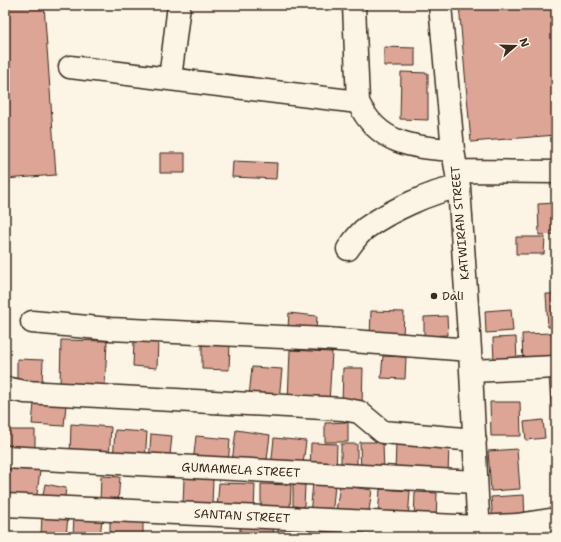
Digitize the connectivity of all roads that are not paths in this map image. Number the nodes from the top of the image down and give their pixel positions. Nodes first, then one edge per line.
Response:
1 (179, 5) edge
2 (354, 5) edge
3 (440, 5) edge
4 (70, 67) dead end
5 (170, 80) junction
6 (358, 102) junction
7 (453, 150) junction
8 (556, 172) edge
9 (458, 179) junction
10 (348, 249) dead end
11 (32, 322) dead end
12 (470, 350) junction
13 (556, 367) edge
14 (471, 372) junction
15 (5, 388) edge
16 (475, 440) junction
17 (5, 456) edge
18 (476, 482) junction
19 (5, 505) edge
20 (556, 519) edge
21 (479, 532) edge

1 - 5 street
2 - 6 street
3 - 7 street, KATWIRAN STREET
4 - 5 street
5 - 6 street
6 - 7 street
7 - 9 street, KATWIRAN STREET
8 - 9 street
9 - 10 street
9 - 12 street, KATWIRAN STREET
11 - 12 street
12 - 14 street, KATWIRAN STREET
13 - 14 street
14 - 16 street, KATWIRAN STREET
15 - 16 street
16 - 18 street, KATWIRAN STREET
17 - 18 street, GUMAMELA STREET
18 - 21 street, KATWIRAN STREET
19 - 21 street, SANTAN STREET
20 - 21 street, SANTAN STREET

